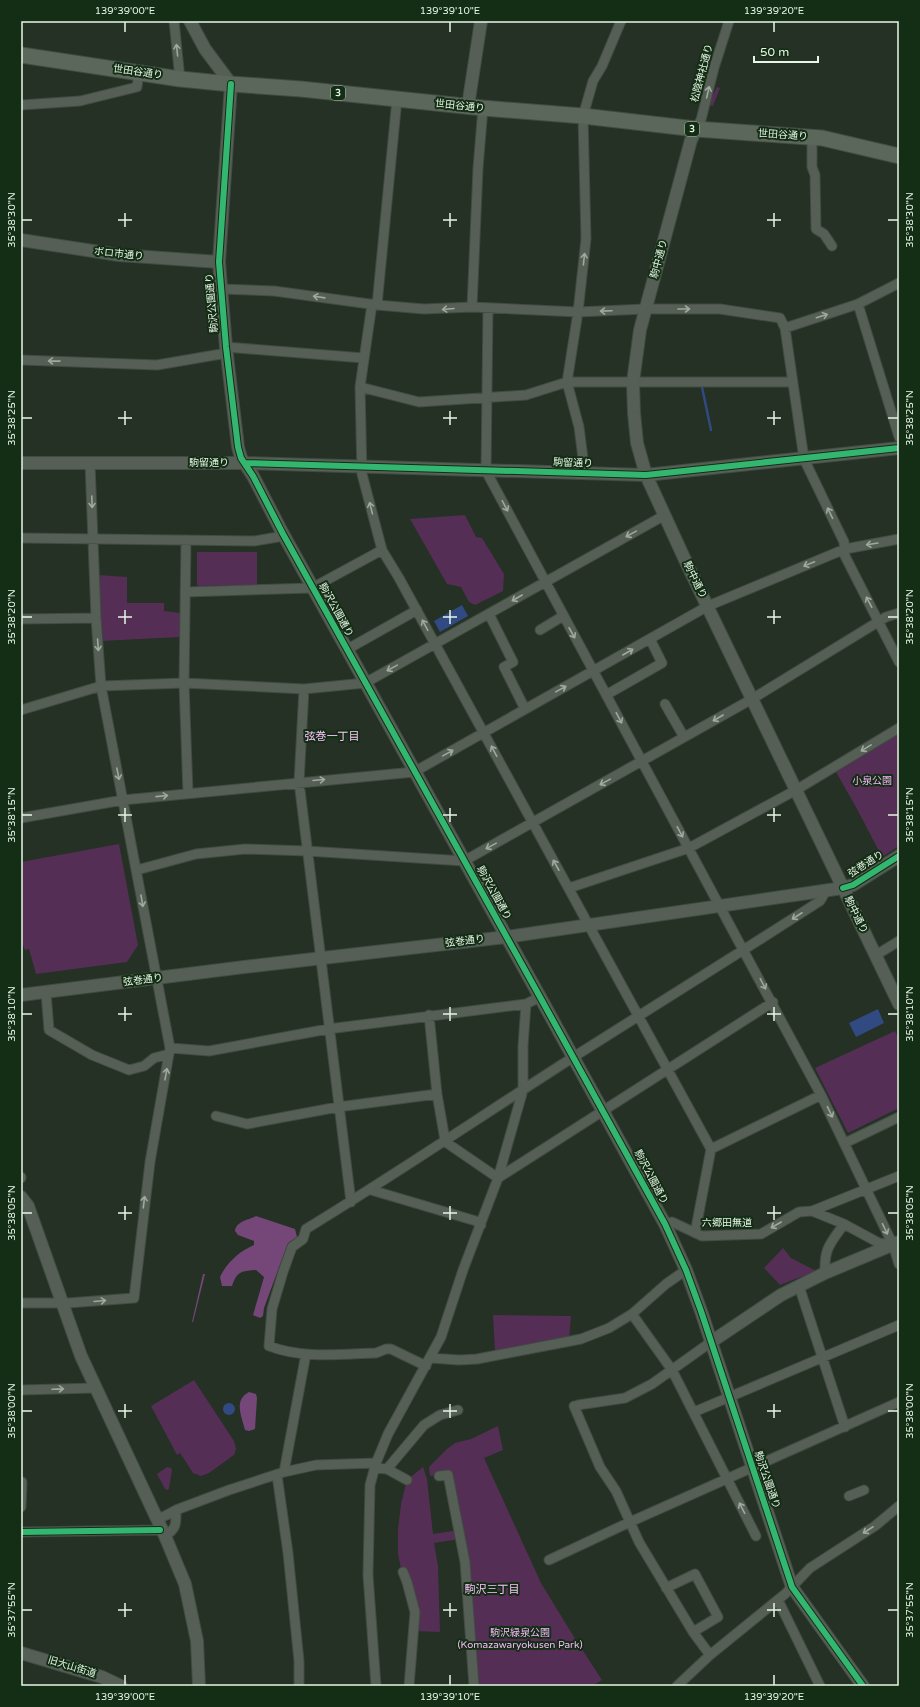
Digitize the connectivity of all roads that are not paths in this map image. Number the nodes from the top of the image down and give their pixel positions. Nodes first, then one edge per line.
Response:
1 (174, 21) edge
2 (190, 21) edge
3 (481, 21) edge
4 (621, 21) edge
5 (729, 21) edge
6 (21, 55) edge
7 (139, 72) junction
8 (180, 78) junction
9 (231, 84) junction
10 (397, 99) junction
11 (21, 105) edge
12 (468, 106) junction
13 (483, 108) junction
14 (583, 116) junction
15 (696, 129) junction
16 (812, 137) junction
17 (899, 156) edge
18 (21, 240) edge
19 (832, 246) dead end
20 (219, 262) junction
21 (899, 283) edge
22 (221, 289) junction
23 (858, 304) junction
24 (374, 305) junction
25 (472, 307) junction
26 (488, 308) junction
27 (645, 309) junction
28 (578, 312) junction
29 (785, 328) junction
30 (227, 350) junction
31 (364, 358) junction
32 (21, 360) edge
33 (567, 382) junction
34 (633, 382) junction
35 (792, 382) junction
36 (360, 387) junction
37 (487, 398) junction
38 (899, 437) edge
39 (899, 448) edge
40 (804, 459) junction
41 (21, 463) edge
42 (90, 463) junction
43 (245, 463) junction
44 (362, 467) junction
45 (486, 471) junction
46 (585, 474) junction
47 (646, 475) junction
48 (665, 515) junction
49 (283, 534) junction
50 (21, 538) edge
51 (94, 539) junction
52 (899, 539) edge
53 (186, 540) junction
54 (845, 549) junction
55 (382, 550) junction
56 (546, 582) junction
57 (312, 588) junction
58 (185, 592) junction
59 (708, 606) junction
60 (417, 610) junction
61 (899, 613) edge
62 (489, 614) junction
63 (563, 616) junction
64 (96, 618) junction
65 (21, 619) edge
66 (880, 621) junction
67 (540, 630) dead end
68 (650, 639) junction
69 (435, 644) junction
70 (346, 650) junction
71 (899, 662) edge
72 (594, 671) junction
73 (184, 683) junction
74 (365, 683) junction
75 (100, 686) junction
76 (304, 689) junction
77 (606, 695) junction
78 (752, 699) junction
79 (665, 704) dead end
80 (525, 709) junction
81 (21, 710) edge
82 (899, 728) edge
83 (484, 733) junction
84 (684, 737) junction
85 (642, 761) junction
86 (414, 772) junction
87 (299, 782) junction
88 (796, 790) junction
89 (188, 793) junction
90 (124, 800) junction
91 (21, 818) edge
92 (532, 823) junction
93 (689, 848) junction
94 (307, 851) junction
95 (899, 856) edge
96 (464, 861) junction
97 (137, 870) junction
98 (569, 888) junction
99 (843, 888) junction
100 (826, 891) junction
101 (720, 906) junction
102 (588, 924) junction
103 (506, 937) junction
104 (899, 941) edge
105 (744, 950) junction
106 (876, 955) junction
107 (320, 958) junction
108 (157, 979) junction
109 (46, 993) junction
110 (21, 995) edge
111 (540, 997) junction
112 (773, 1002) junction
113 (526, 1004) junction
114 (899, 1004) edge
115 (429, 1016) junction
116 (639, 1017) junction
117 (328, 1029) junction
118 (170, 1051) junction
119 (573, 1057) junction
120 (667, 1069) junction
121 (523, 1090) junction
122 (437, 1094) junction
123 (821, 1095) junction
124 (338, 1107) junction
125 (604, 1111) junction
126 (216, 1116) dead end
127 (899, 1117) edge
128 (445, 1140) junction
129 (845, 1143) junction
130 (711, 1149) junction
131 (899, 1176) edge
132 (498, 1178) junction
133 (371, 1190) junction
134 (866, 1190) junction
135 (351, 1202) junction
136 (23, 1204) edge
137 (812, 1211) junction
138 (665, 1224) junction
139 (844, 1224) junction
140 (481, 1225) junction
141 (695, 1233) junction
142 (897, 1245) edge
143 (899, 1264) edge
144 (686, 1270) junction
145 (825, 1273) junction
146 (799, 1286) junction
147 (21, 1303) edge
148 (61, 1303) junction
149 (632, 1314) junction
150 (899, 1325) edge
151 (710, 1342) junction
152 (823, 1358) junction
153 (305, 1359) dead end
154 (429, 1362) junction
155 (672, 1370) junction
156 (95, 1388) junction
157 (21, 1390) edge
158 (728, 1397) junction
159 (899, 1402) edge
160 (458, 1410) dead end
161 (694, 1412) junction
162 (845, 1427) junction
163 (375, 1466) junction
164 (752, 1468) junction
165 (387, 1469) junction
166 (281, 1474) junction
167 (439, 1476) dead end
168 (728, 1479) junction
169 (407, 1480) dead end
170 (22, 1482) edge
171 (864, 1490) dead end
172 (849, 1496) dead end
173 (21, 1506) edge
174 (899, 1506) edge
175 (176, 1510) junction
176 (630, 1522) junction
177 (161, 1529) junction
178 (21, 1532) edge
179 (756, 1536) dead end
180 (549, 1560) dead end
181 (403, 1572) dead end
182 (792, 1587) junction
183 (666, 1588) junction
184 (778, 1600) junction
185 (693, 1632) junction
186 (21, 1653) edge
187 (710, 1655) junction
188 (101, 1681) edge
189 (121, 1686) edge
190 (199, 1686) edge
191 (299, 1686) edge
192 (376, 1686) edge
193 (408, 1686) edge
194 (474, 1686) edge
195 (677, 1686) edge
196 (820, 1686) edge
197 (863, 1686) edge

8 -> 1 street
2 - 9 street
3 - 12 street
4 - 14 street
15 -> 5 street, 松陰神社通り
6 - 7 main road, 世田谷通り / 3
7 - 8 main road, 世田谷通り / 3
7 - 11 street
8 - 9 main road, 世田谷通り / 3
9 - 10 main road, 世田谷通り / 3
9 - 20 street, 駒沢公園通り
10 - 12 main road, 世田谷通り / 3
10 - 24 street
12 - 13 main road, 世田谷通り / 3
13 - 14 main road, 世田谷通り / 3
13 - 25 street
14 - 15 main road, 世田谷通り / 3
28 -> 14 street
15 - 16 main road, 世田谷通り / 3
15 - 27 street, 駒中通り
16 - 17 main road, 世田谷通り / 3
16 - 19 street
18 - 20 street, ボロ市通り
20 - 22 street, 駒沢公園通り
21 - 23 street
24 -> 22 street
22 - 30 street, 駒沢公園通り
29 -> 23 street
23 - 38 street
25 -> 24 street
24 - 31 street
25 - 26 street
26 - 28 street
26 - 37 street
27 -> 28 street
27 -> 29 street
27 - 34 street, 駒中通り
28 - 33 street
29 - 35 street
30 - 31 street
30 -> 32 street
30 - 43 street, 駒沢公園通り
31 - 36 street
33 - 34 street
33 - 37 street
33 - 46 street
34 - 35 street
34 - 47 street, 駒中通り
35 - 40 street
36 - 37 street
36 - 44 street
37 - 45 street
39 - 40 street, 駒留通り
40 - 47 street, 駒留通り
54 -> 40 street
41 - 42 street, 駒留通り
42 - 43 street, 駒留通り
42 -> 51 street
43 - 44 street, 駒留通り
43 - 49 street, 駒沢公園通り
44 - 45 street, 駒留通り
55 -> 44 street
45 - 46 street, 駒留通り
45 -> 56 street
46 - 47 street, 駒留通り
47 - 48 street, 駒中通り
48 -> 56 street
48 - 59 street, 駒中通り
49 - 53 street
49 - 57 street, 駒沢公園通り
50 - 51 street
51 - 53 street
51 - 64 street
52 -> 54 street
53 - 58 street
54 -> 59 street
66 -> 54 street
55 - 57 street
55 - 60 street
56 -> 62 street
56 - 63 street
57 - 58 street
57 - 70 street, 駒沢公園通り
58 - 73 street
59 - 68 street
59 - 78 street, 駒中通り
69 -> 60 street
60 - 70 street
61 - 66 street
62 - 69 street
62 - 80 street
63 - 67 street
63 -> 72 street
64 - 65 street
64 -> 75 street
66 - 71 street
66 - 78 street
72 -> 68 street
68 - 77 street
69 -> 74 street
69 - 83 street
70 - 74 street, 駒沢公園通り
72 - 77 street
80 -> 72 street
73 - 75 street
73 - 76 street
73 - 89 street
74 - 76 street
74 - 86 street, 駒沢公園通り
75 - 81 street
75 -> 90 street
76 - 87 street
77 -> 85 street
78 -> 84 street
78 - 88 street, 駒中通り
79 - 84 street
80 - 83 street
82 -> 88 street
86 -> 83 street
92 -> 83 street
84 - 85 street
85 -> 92 street
85 -> 93 street
87 -> 86 street
86 - 96 street, 駒沢公園通り
87 - 89 street
87 - 94 street
88 - 93 street
88 - 99 street, 駒中通り
90 -> 89 street
90 - 91 street
90 - 97 street
92 -> 96 street
98 -> 92 street
93 - 98 street
93 - 101 street
94 - 96 street
94 - 97 street
94 - 107 street
95 - 99 street, 弦巻通り
96 - 103 street, 駒沢公園通り
97 -> 108 street
98 - 102 street
99 - 100 street, 弦巻通り
99 - 106 street, 駒中通り
100 - 101 street, 弦巻通り
100 -> 105 street
101 - 102 street, 弦巻通り
101 - 105 street
102 - 103 street, 弦巻通り
102 - 116 street
103 - 107 street, 弦巻通り
103 - 111 street, 駒沢公園通り
104 - 106 street
105 -> 112 street
105 - 116 street
106 - 114 street, 駒中通り
107 - 108 street, 弦巻通り
107 - 117 street
108 - 109 street, 弦巻通り
108 - 118 street
109 - 110 street, 弦巻通り
109 - 118 street
111 - 113 street
111 - 119 street, 駒沢公園通り
112 - 120 street
112 - 123 street
113 - 115 street
113 - 121 street
115 - 117 street
115 - 122 street
116 - 119 street
116 - 120 street
117 - 118 street
117 - 124 street
148 -> 118 street
119 - 121 street
119 - 125 street, 駒沢公園通り
120 - 125 street
120 - 130 street
121 - 128 street
121 - 132 street
122 - 124 street
122 - 128 street
123 -> 129 street
123 - 130 street
124 - 126 street
124 - 135 street
125 - 132 street
125 - 138 street, 駒沢公園通り
127 - 129 street
128 - 132 street
128 - 133 street
129 - 134 street
130 - 141 street
131 - 134 street, 六郷田無道
132 - 140 street
133 - 135 street
133 - 140 street
134 - 137 street, 六郷田無道
134 -> 142 street
135 - 154 street
136 - 148 street
137 - 139 street
137 -> 141 street, 六郷田無道
138 - 141 street, 六郷田無道
138 - 144 street, 駒沢公園通り
139 - 142 street
139 - 145 street
140 - 154 street
142 - 143 street
142 - 145 street
144 - 149 street
144 - 151 street, 駒沢公園通り
145 - 146 street
146 - 151 street
146 - 152 street
147 - 148 street
148 - 156 street
149 - 154 street
149 - 155 street
150 - 152 street
151 - 155 street
151 - 158 street, 駒沢公園通り
152 - 158 street
152 - 162 street
153 - 166 street
154 - 163 street
155 - 161 street
155 - 176 street
157 -> 156 street
156 - 177 street
158 - 161 street
158 - 164 street, 駒沢公園通り
159 - 162 street
160 - 165 street
161 - 168 street
162 - 164 street
163 - 165 street
163 - 166 street
163 - 192 street
164 - 168 street
164 - 182 street, 駒沢公園通り
165 - 169 street
166 - 175 street
166 - 191 street
167 - 194 street
168 - 176 street
179 -> 168 street
170 - 173 street
171 - 172 street
174 -> 182 street
175 - 177 street
175 - 177 street
176 - 180 street
176 - 183 street
177 - 178 street
177 - 190 street
181 - 193 street
182 - 184 street
182 - 197 street, 駒沢公園通り
183 - 185 street
183 - 185 street
184 - 187 street
184 - 196 street
185 - 187 street
186 - 188 street, 旧大山街道
187 - 195 street
188 - 189 street, 旧大山街道

